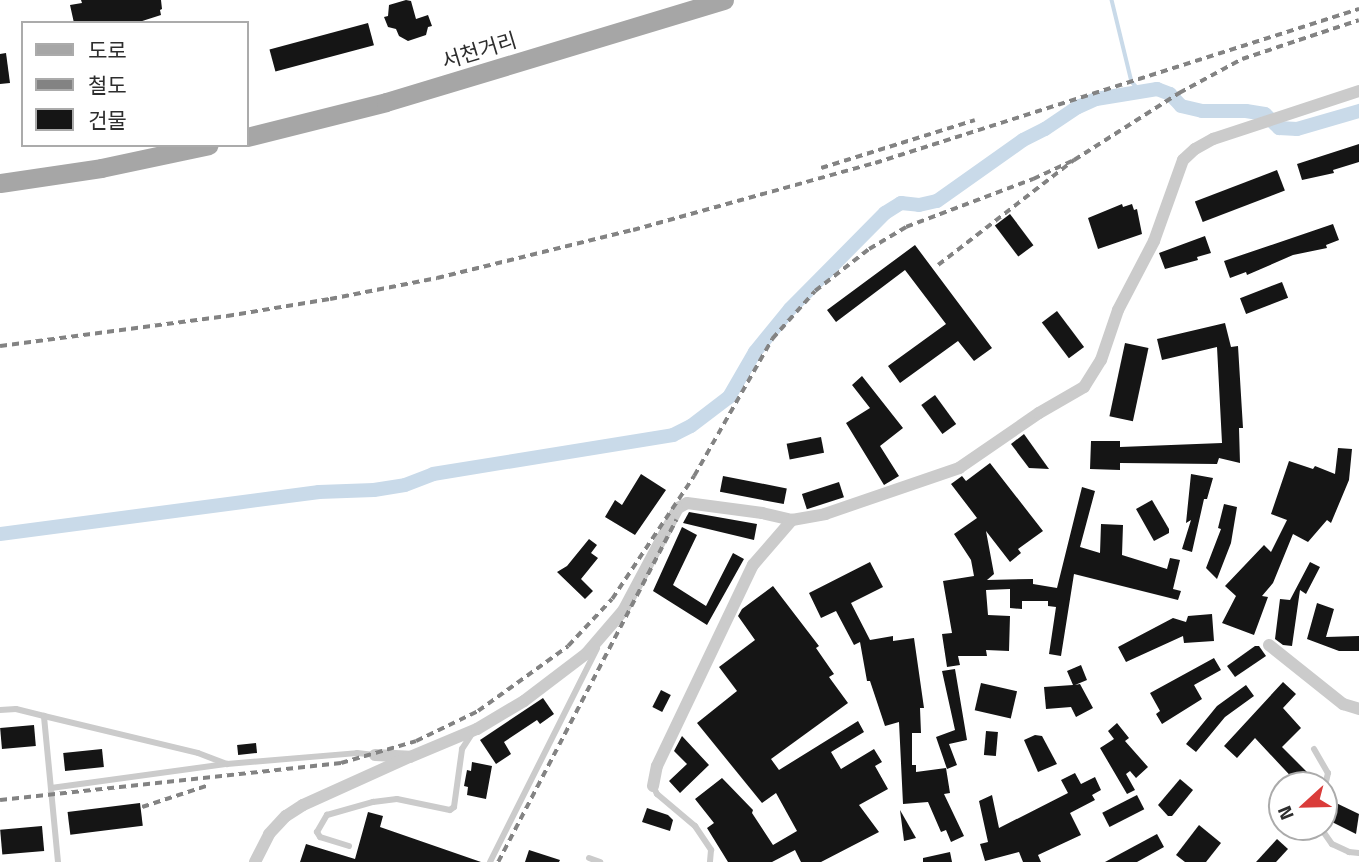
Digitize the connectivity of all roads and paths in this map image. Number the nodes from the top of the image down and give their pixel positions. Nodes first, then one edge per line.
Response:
1 (724, 0) edge
2 (1359, 91) edge
3 (248, 137) edge
4 (200, 147) edge
5 (0, 184) edge
6 (792, 520) junction
7 (606, 631) junction
8 (1269, 645) dead end
9 (1359, 709) edge
10 (0, 710) edge
11 (44, 716) junction
12 (477, 729) junction
13 (1314, 750) dead end
14 (375, 755) joint
15 (410, 757) junction
16 (227, 764) junction
17 (1327, 771) edge
18 (653, 786) joint
19 (51, 788) junction
20 (1330, 841) edge
21 (349, 846) dead end
22 (1359, 853) edge
23 (589, 858) dead end
24 (58, 862) edge
25 (254, 862) edge
26 (489, 862) edge
27 (600, 862) edge
28 (710, 862) edge

1 - 3 main road, 서천거리
2 - 6 street
4 - 5 main road
6 - 7 street
6 - 18 street
7 - 12 street
7 - 26 lane
8 - 9 street
10 - 11 lane
11 - 16 lane
11 - 19 lane
12 - 15 street
12 - 21 lane
13 - 17 lane
14 - 15 street
14 - 16 lane
15 - 25 street
16 - 19 lane
18 - 28 lane
19 - 24 lane
20 - 22 lane
23 - 27 lane

